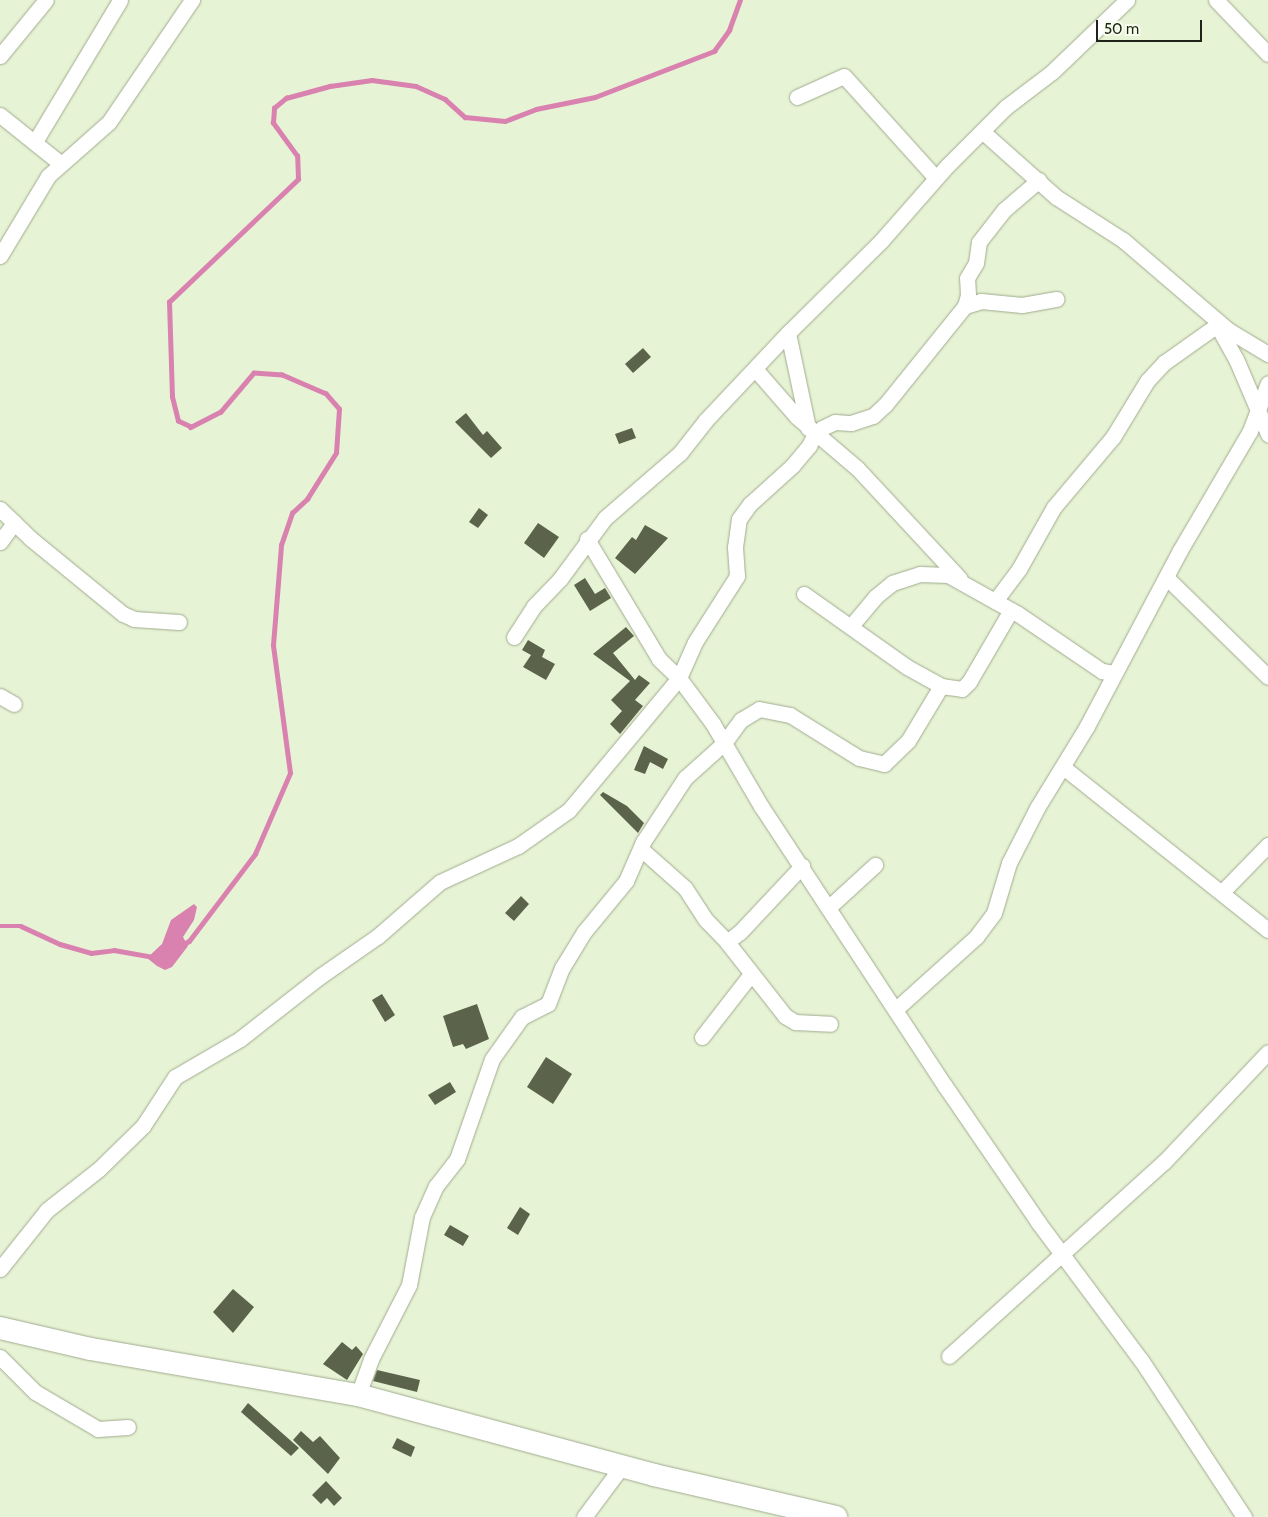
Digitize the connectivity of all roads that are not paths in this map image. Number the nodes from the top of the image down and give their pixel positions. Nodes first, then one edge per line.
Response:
1 (46, 0) edge
2 (120, 0) edge
3 (192, 0) edge
4 (1127, 0) edge
5 (1216, 0) edge
6 (1268, 54) edge
7 (0, 56) edge
8 (797, 97) dead end
9 (0, 115) edge
10 (984, 132) junction
11 (36, 140) junction
12 (60, 162) junction
13 (936, 178) junction
14 (1039, 180) junction
15 (0, 256) edge
16 (1056, 299) dead end
17 (965, 306) junction
18 (1218, 324) junction
19 (788, 333) junction
20 (1268, 354) edge
21 (756, 370) junction
22 (1268, 383) edge
23 (1258, 411) junction
24 (813, 432) junction
25 (1268, 434) edge
26 (0, 509) edge
27 (14, 523) junction
28 (588, 539) junction
29 (0, 542) edge
30 (1167, 578) junction
31 (960, 579) junction
32 (804, 594) dead end
33 (995, 601) junction
34 (1012, 610) junction
35 (178, 622) dead end
36 (852, 626) junction
37 (514, 637) dead end
38 (1114, 673) junction
39 (1268, 677) edge
40 (679, 678) junction
41 (941, 686) junction
42 (0, 696) edge
43 (14, 704) dead end
44 (724, 743) junction
45 (1063, 767) junction
46 (1268, 845) edge
47 (641, 849) junction
48 (875, 865) dead end
49 (802, 866) junction
50 (1222, 892) junction
51 (828, 908) junction
52 (1268, 930) edge
53 (727, 942) junction
54 (751, 974) junction
55 (896, 1009) junction
56 (830, 1024) dead end
57 (702, 1037) dead end
58 (1268, 1052) edge
59 (1063, 1253) junction
60 (0, 1268) edge
61 (5, 1333) edge
62 (949, 1356) dead end
63 (0, 1357) edge
64 (358, 1395) junction
65 (128, 1427) dead end
66 (622, 1466) junction
67 (584, 1517) edge
68 (836, 1517) edge
69 (1244, 1517) edge

1 - 7 street
2 - 11 street
3 - 12 street
4 - 10 street
5 - 6 street
8 - 13 street
9 - 11 street
10 - 13 street
10 - 14 street
11 - 12 street
12 - 15 street
13 - 19 street
14 - 17 street
14 - 18 street
16 - 17 street
17 - 24 street
18 - 20 street
18 - 23 street
18 - 33 street
19 - 21 street
19 - 24 street
21 - 24 street
21 - 28 street
22 - 23 street
23 - 25 street
23 - 30 street
24 - 31 street
24 - 40 street
26 - 27 street
27 - 29 street
27 - 35 street
28 - 37 street
28 - 40 street
30 - 38 street
30 - 39 street
31 - 33 street
31 - 36 street
32 - 36 street
33 - 34 street
34 - 38 street
34 - 41 street
36 - 41 street
38 - 45 street
40 - 44 street
40 - 60 street
41 - 44 street
42 - 43 street
44 - 47 street
44 - 49 street
45 - 50 street
45 - 55 street
46 - 50 street
47 - 53 street
47 - 64 street
48 - 51 street
49 - 51 street
49 - 53 street
50 - 52 street
51 - 55 street
53 - 54 street
54 - 56 street
54 - 57 street
55 - 59 street
58 - 59 street
59 - 62 street
59 - 69 street
61 - 64 street
63 - 65 street
64 - 66 street
66 - 67 street
66 - 68 street

